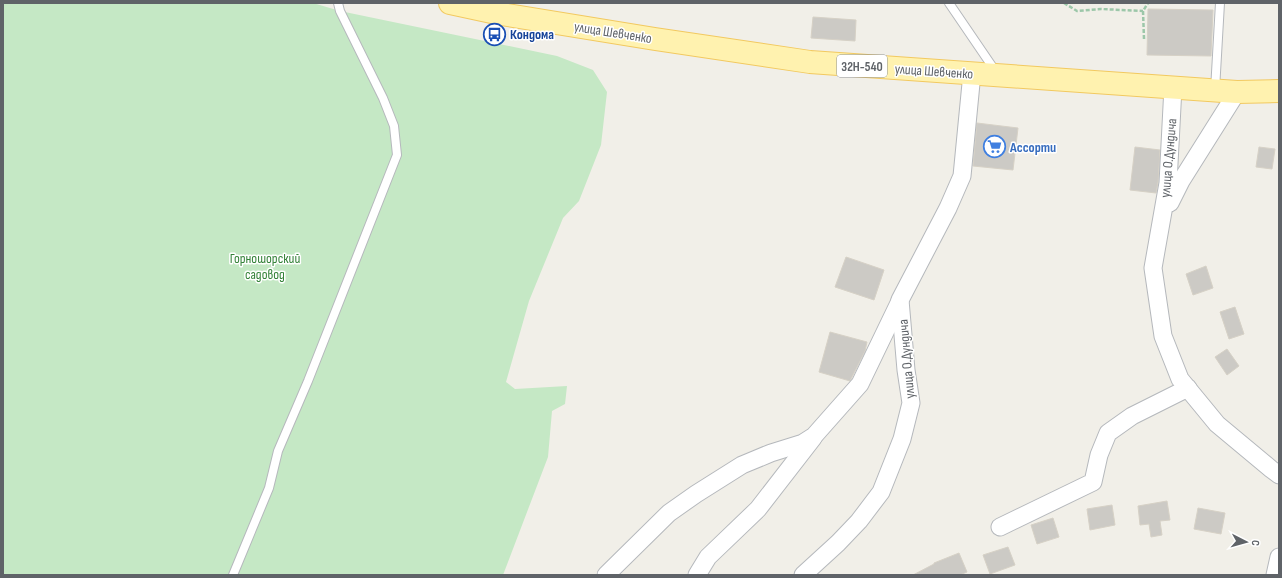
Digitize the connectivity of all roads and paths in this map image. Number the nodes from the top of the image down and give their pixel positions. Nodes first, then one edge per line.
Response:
1 (338, 3) edge
2 (450, 3) edge
3 (949, 3) edge
4 (1064, 3) edge
5 (1148, 3) edge
6 (1220, 3) edge
7 (1143, 11) junction
8 (1144, 40) dead end
9 (972, 73) junction
10 (998, 75) junction
11 (1173, 87) junction
12 (1215, 90) junction
13 (1237, 92) junction
14 (1279, 92) edge
15 (1160, 221) junction
16 (900, 300) junction
17 (1188, 388) junction
18 (814, 436) junction
19 (1279, 475) edge
20 (1000, 527) dead end
21 (1279, 558) edge
22 (233, 575) edge
23 (606, 575) edge
24 (698, 575) edge
25 (803, 575) edge
26 (1275, 575) edge

1 - 22 lane
2 - 9 main road, улица Шевченко / 32Н-540
3 - 10 lane
4 - 7 path
5 - 7 path
6 - 12 lane
7 - 8 path
9 - 10 main road, улица Шевченко / 32Н-540
9 - 16 street, улица О.Дундича
10 - 11 main road, улица Шевченко / 32Н-540
11 - 12 main road, улица Шевченко / 32Н-540
11 - 15 street, улица О.Дундича
12 - 13 main road, улица Шевченко / 32Н-540
13 - 14 main road, улица Шевченко / 32Н-540
13 - 15 street
15 - 17 street, улица О.Дундича
16 - 18 street, улица О.Дундича
16 - 25 street, улица О.Дундича
17 - 19 street, улица О.Дундича
17 - 20 street
18 - 23 street, улица О.Дундича
18 - 24 street, улица О.Дундича
21 - 26 street

